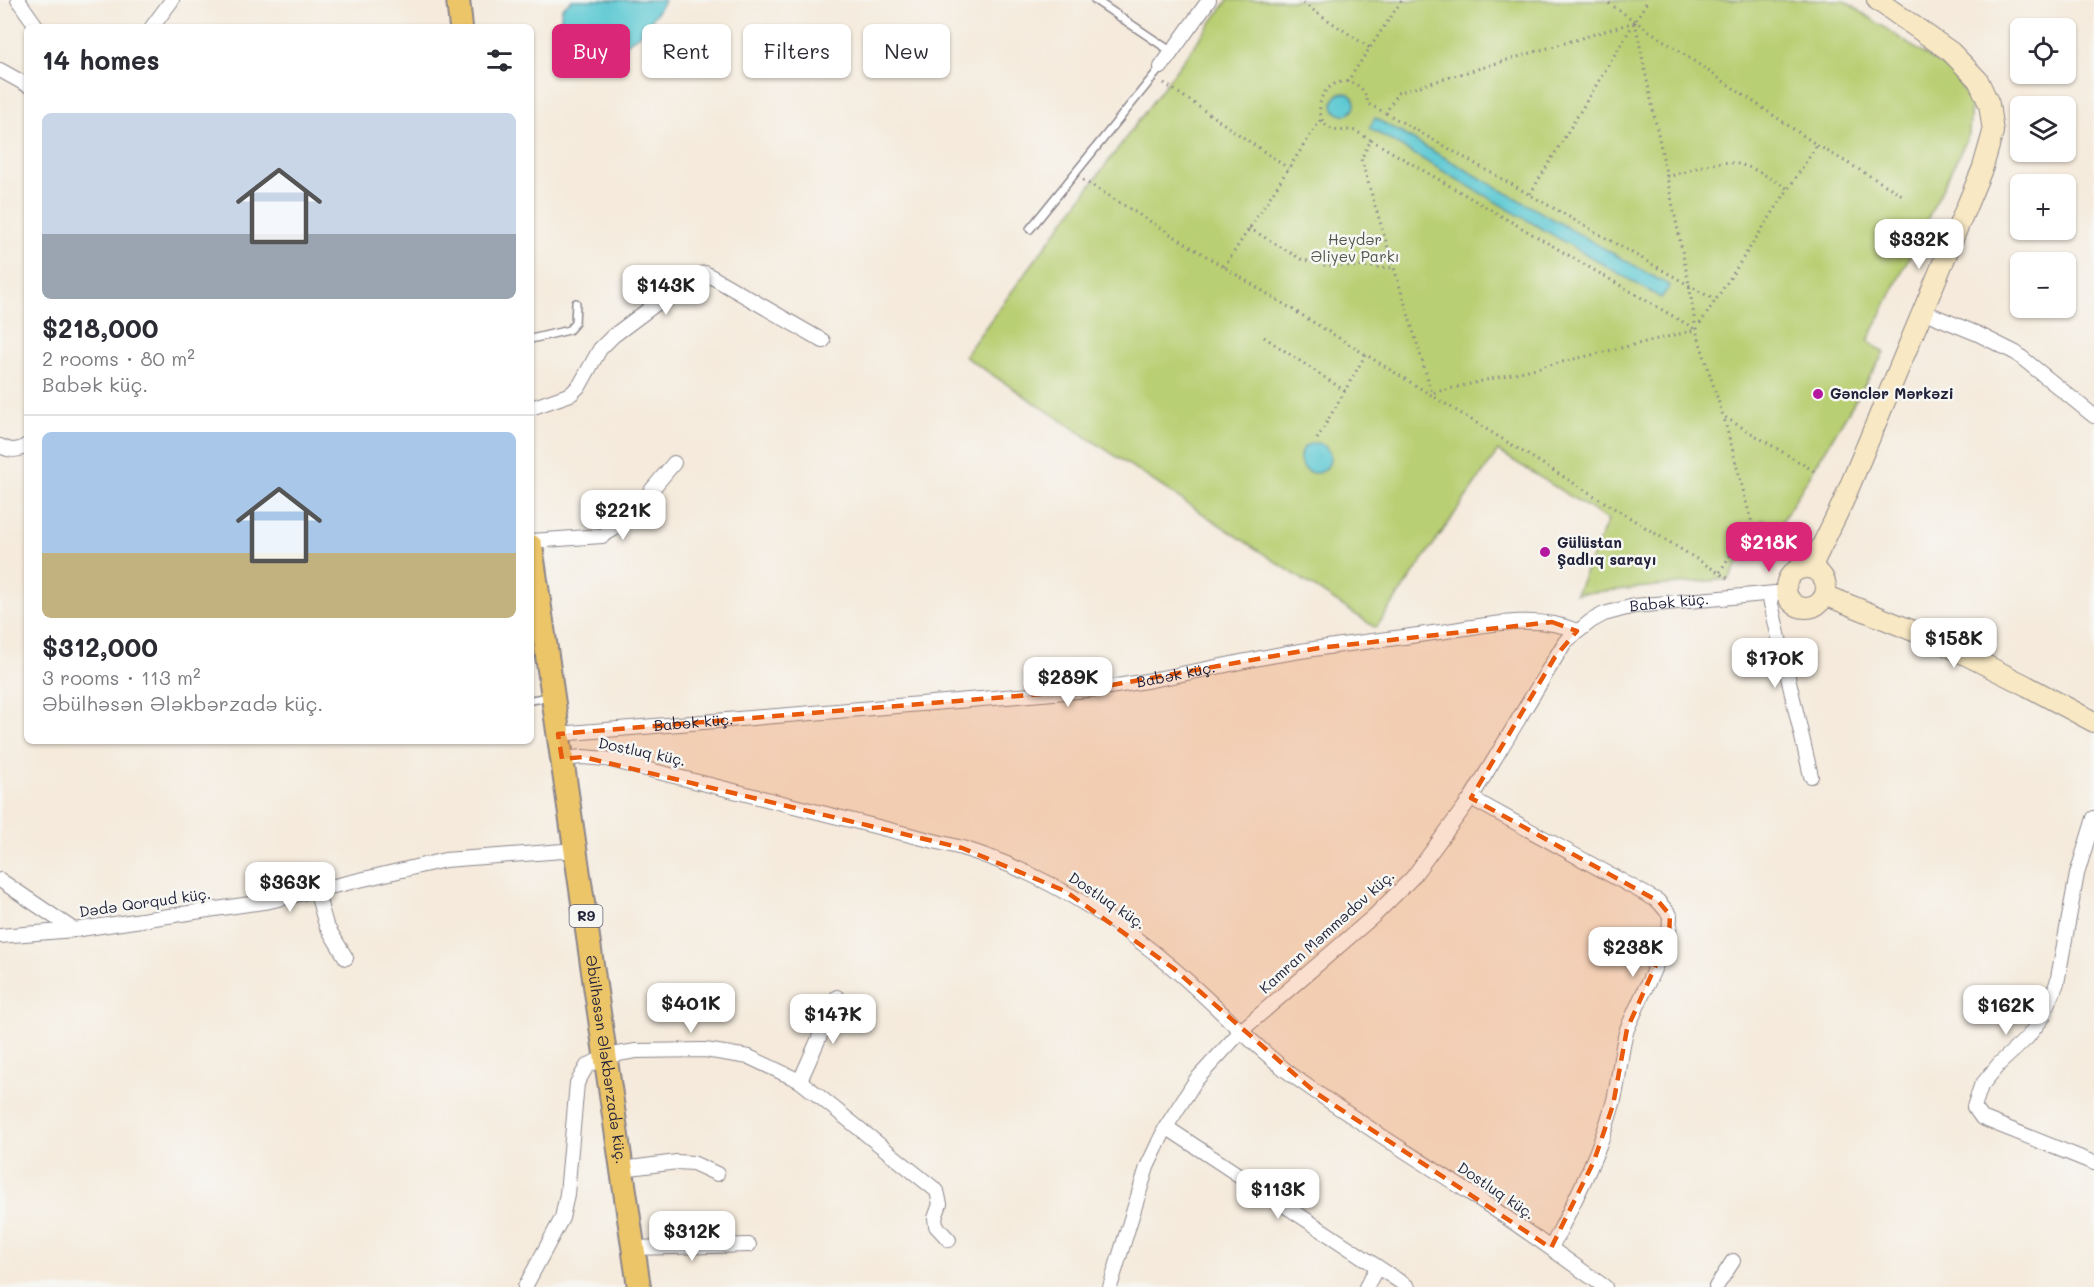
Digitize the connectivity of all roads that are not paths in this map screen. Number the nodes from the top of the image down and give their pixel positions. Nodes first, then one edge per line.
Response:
1 (18, 0) edge
2 (172, 0) edge
3 (458, 0) edge
4 (1095, 0) edge
5 (1209, 0) edge
6 (1877, 0) edge
7 (35, 24) edge
8 (154, 24) edge
9 (461, 24) edge
10 (1172, 52) junction
11 (0, 70) edge
12 (1157, 71) joint
13 (24, 83) edge
14 (1030, 229) dead end
15 (576, 303) dead end
16 (1922, 311) junction
17 (534, 338) edge
18 (823, 341) dead end
19 (534, 407) edge
20 (2094, 416) edge
21 (0, 446) edge
22 (24, 448) edge
23 (674, 463) dead end
24 (534, 541) edge
25 (1811, 568) junction
26 (534, 588) edge
27 (1778, 594) junction
28 (1825, 595) junction
29 (537, 630) edge
30 (1577, 631) junction
31 (542, 699) edge
32 (2094, 722) edge
33 (558, 734) junction
34 (562, 759) junction
35 (1810, 776) dead end
36 (1471, 798) junction
37 (2094, 818) edge
38 (576, 850) junction
39 (0, 880) edge
40 (316, 890) junction
41 (74, 930) junction
42 (0, 936) edge
43 (346, 958) dead end
44 (837, 997) dead end
45 (1242, 1030) junction
46 (606, 1056) junction
47 (800, 1081) junction
48 (1166, 1126) junction
49 (2094, 1163) edge
50 (622, 1169) junction
51 (717, 1174) dead end
52 (949, 1240) dead end
53 (749, 1245) dead end
54 (633, 1248) junction
55 (1551, 1248) junction
56 (1733, 1261) dead end
57 (1377, 1268) junction
58 (525, 1287) edge
59 (639, 1287) edge
60 (1110, 1287) edge
61 (1366, 1287) edge
62 (1407, 1287) edge
63 (1605, 1287) edge
64 (1716, 1287) edge

1 - 7 street
2 - 8 street
3 - 9 main road
4 - 10 lane
5 - 10 street
6 - 16 street
10 - 12 street
11 - 13 street
12 - 14 lane
15 - 17 lane
16 - 20 street
16 - 25 street
18 - 19 street
21 - 22 street
23 - 24 street
25 - 27 street
25 - 28 street
26 - 29 main road, Əbülhəsən Ələkbərzadə küç. / R9
27 - 28 street
27 - 30 street, Babək küç.
27 - 35 street
28 - 32 street
29 - 31 main road, Əbülhəsən Ələkbərzadə küç. / R9
30 - 33 street, Babək küç.
30 - 36 street, Kamran Məmmədov küç.
31 - 33 main road, Əbülhəsən Ələkbərzadə küç. / R9
33 - 34 main road, Əbülhəsən Ələkbərzadə küç. / R9
34 - 38 main road, Əbülhəsən Ələkbərzadə küç. / R9
34 - 45 street, Dostluq küç.
36 - 45 street, Kamran Məmmədov küç.
36 - 55 street
37 - 49 street
38 - 40 street, Dədə Qorqud küç.
38 - 46 main road, Əbülhəsən Ələkbərzadə küç. / R9
39 - 41 street
40 - 41 street, Dədə Qorqud küç.
40 - 43 street
41 - 42 street, Dədə Qorqud küç.
44 - 47 street
45 - 48 street, Kamran Məmmədov küç.
45 - 55 street, Dostluq küç.
46 - 47 street
46 - 50 main road, Əbülhəsən Ələkbərzadə küç. / R9
46 - 58 street
47 - 52 street
48 - 57 street
48 - 60 street, Kamran Məmmədov küç.
50 - 51 street
50 - 54 main road, Əbülhəsən Ələkbərzadə küç. / R9
53 - 54 street
54 - 59 main road, Əbülhəsən Ələkbərzadə küç. / R9
55 - 63 street, Dostluq küç.
56 - 64 street
57 - 61 street
57 - 62 street

